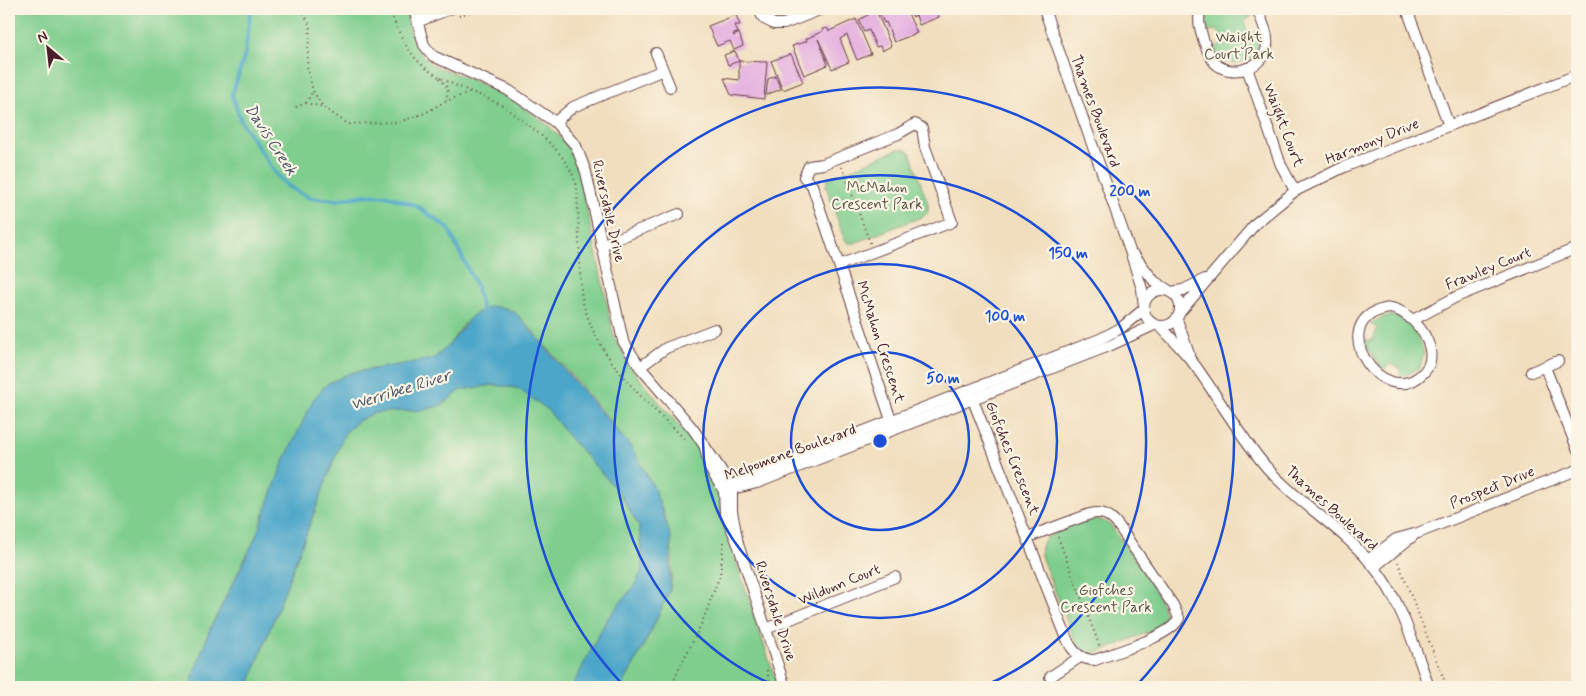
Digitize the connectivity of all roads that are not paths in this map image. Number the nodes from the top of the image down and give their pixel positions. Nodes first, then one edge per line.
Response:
1 (414, 9) edge
2 (450, 9) edge
3 (758, 9) edge
4 (822, 9) edge
5 (1044, 9) edge
6 (1201, 9) edge
7 (1257, 9) edge
8 (1407, 9) edge
9 (416, 22) junction
10 (656, 53) dead end
11 (1247, 68) junction
12 (661, 71) junction
13 (1577, 75) edge
14 (670, 87) dead end
15 (555, 122) junction
16 (1449, 126) junction
17 (1295, 192) junction
18 (679, 214) dead end
19 (601, 245) junction
20 (1577, 248) edge
21 (1130, 251) junction
22 (839, 265) junction
23 (1207, 278) junction
24 (1169, 291) junction
25 (1144, 308) junction
26 (1179, 316) junction
27 (1413, 320) junction
28 (1157, 326) junction
29 (715, 329) dead end
30 (1558, 361) dead end
31 (1193, 363) junction
32 (640, 367) junction
33 (1545, 367) junction
34 (1531, 372) dead end
35 (971, 395) junction
36 (893, 425) junction
37 (1577, 448) edge
38 (1577, 470) edge
39 (729, 490) junction
40 (1418, 533) junction
41 (1028, 537) junction
42 (1371, 563) junction
43 (895, 577) dead end
44 (766, 628) junction
45 (1080, 657) junction
46 (1050, 677) dead end
47 (785, 687) edge
48 (1429, 687) edge

1 - 9 street, Riversdale Drive
2 - 9 street
3 - 4 street
5 - 21 street, Thames Boulevard
6 - 11 street
7 - 11 street
8 - 16 street
9 - 15 street, Riversdale Drive
10 - 12 street
11 - 17 street, Waight Court
12 - 14 street
12 - 15 street
13 - 16 street, Harmony Drive
15 - 19 street, Riversdale Drive
16 - 17 street, Harmony Drive
17 - 23 street, Harmony Drive
18 - 19 street
19 - 32 street, Riversdale Drive
20 - 27 street, Frawley Court
21 - 24 street, Thames Boulevard
21 - 25 street, Thames Boulevard
22 - 22 street, McMahon Crescent
22 - 36 street, McMahon Crescent
23 - 24 street, Harmony Drive
23 - 26 street, Harmony Drive
24 - 25 street
24 - 26 street
25 - 28 street
25 - 35 street, Melpomene Boulevard
26 - 28 street
26 - 31 street, Thames Boulevard
27 - 27 street
28 - 31 street, Thames Boulevard
28 - 35 street, Melpomene Boulevard
29 - 32 street
30 - 33 street
31 - 42 street, Thames Boulevard
32 - 39 street, Riversdale Drive
33 - 34 street
33 - 37 street
35 - 36 street, Melpomene Boulevard
35 - 41 street, Giofches Crescent
36 - 39 street, Melpomene Boulevard
38 - 40 street, Prospect Drive
39 - 44 street, Riversdale Drive
40 - 42 street, Prospect Drive
40 - 42 street, Prospect Drive
41 - 45 street, Giofches Crescent
41 - 45 street, Giofches Crescent
42 - 48 street, Thames Boulevard
43 - 44 street, Wildunn Court
44 - 47 street, Riversdale Drive
45 - 46 street

